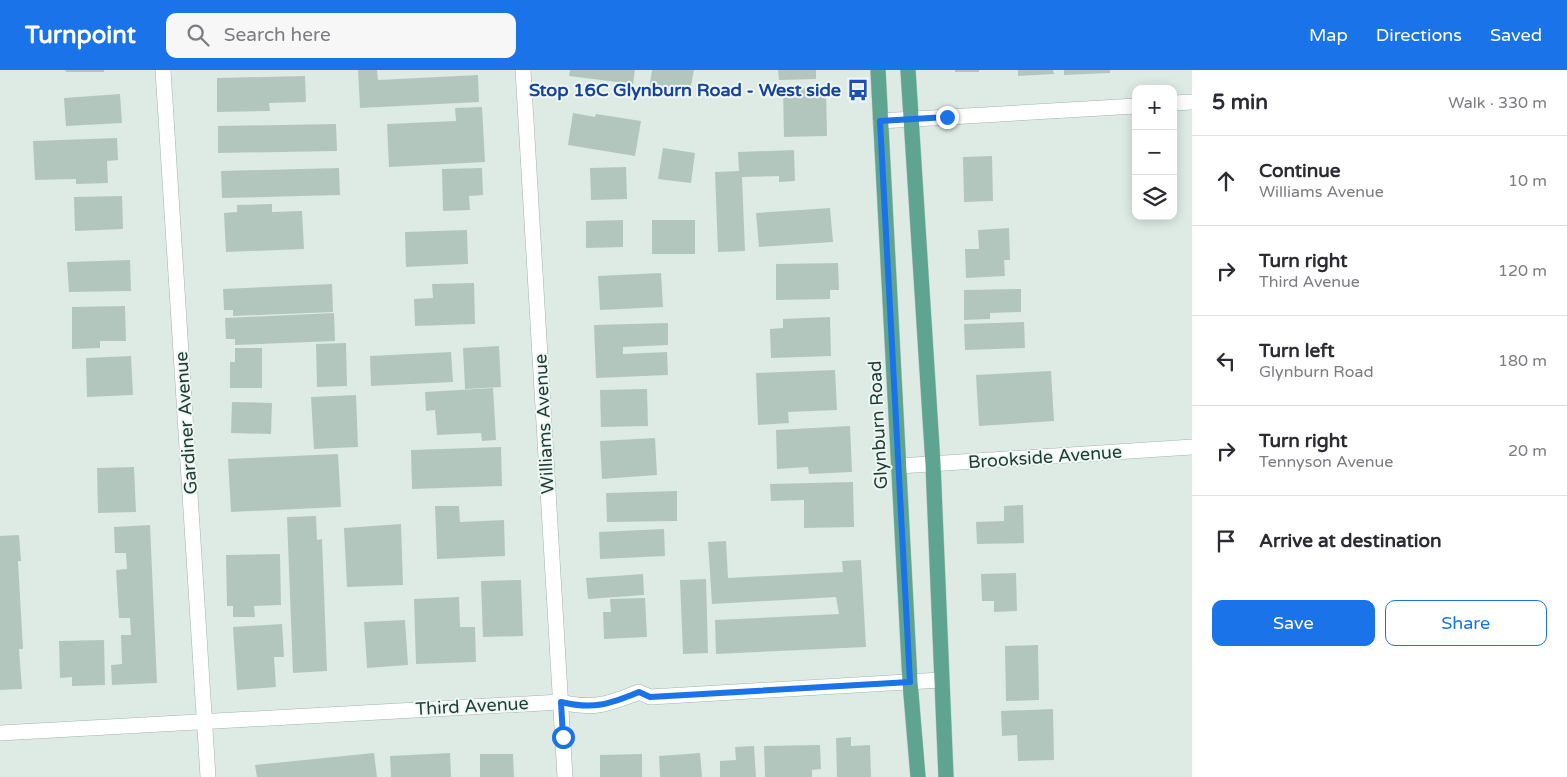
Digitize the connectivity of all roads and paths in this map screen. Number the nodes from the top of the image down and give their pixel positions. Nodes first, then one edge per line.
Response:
1 (163, 70) edge
2 (523, 70) edge
3 (878, 70) edge
4 (908, 70) edge
5 (1192, 102) edge
6 (1177, 103) edge
7 (1132, 106) edge
8 (911, 119) junction
9 (880, 121) junction
10 (1192, 448) edge
11 (933, 464) junction
12 (899, 466) junction
13 (941, 680) junction
14 (910, 682) junction
15 (561, 702) junction
16 (205, 722) junction
17 (0, 733) edge
18 (208, 777) edge
19 (566, 777) edge
20 (918, 777) edge
21 (946, 777) edge

1 - 16 street, Gardiner Avenue
2 - 15 street, Williams Avenue
3 - 9 main road, Glynburn Road
4 - 8 main road
5 - 6 street
7 - 8 street
8 - 9 street
8 - 11 main road
9 - 12 main road, Glynburn Road
10 - 11 street, Brookside Avenue
11 - 12 street, Brookside Avenue
11 - 13 main road
12 - 14 main road, Glynburn Road
13 - 14 street, Third Avenue
13 - 21 main road
14 - 15 street, Third Avenue
14 - 20 main road, Glynburn Road
15 - 16 street, Third Avenue
15 - 19 street, Williams Avenue
16 - 17 street, Third Avenue
16 - 18 street, Gardiner Avenue

